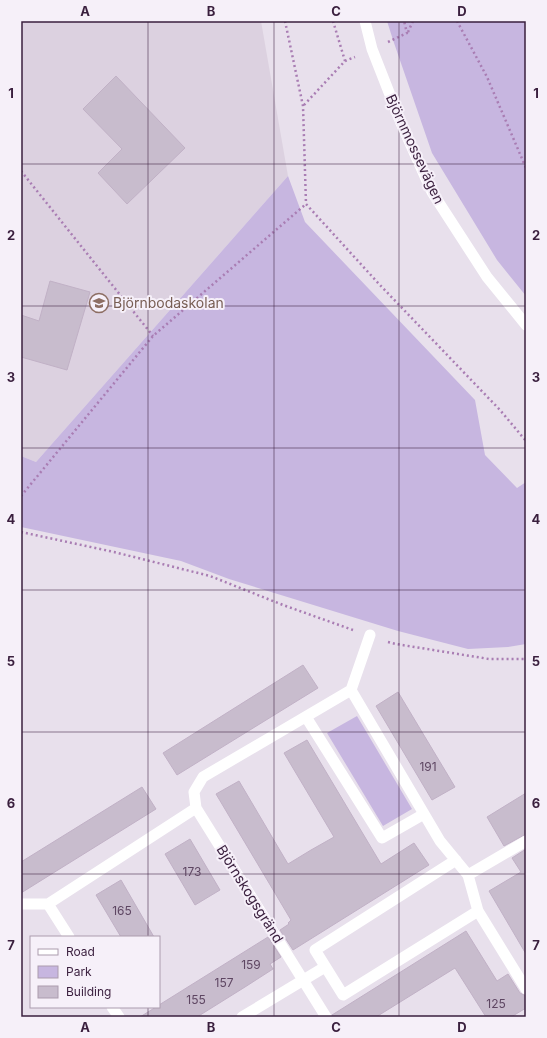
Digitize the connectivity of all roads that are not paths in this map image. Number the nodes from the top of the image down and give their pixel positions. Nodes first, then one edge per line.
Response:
1 (365, 21) edge
2 (526, 325) edge
3 (370, 635) road end
4 (351, 690) junction
5 (306, 717) junction
6 (196, 808) junction
7 (424, 814) junction
8 (526, 841) edge
9 (456, 860) junction
10 (468, 875) junction
11 (21, 904) edge
12 (48, 904) junction
13 (478, 911) junction
14 (68, 936) edge
15 (325, 967) junction
16 (303, 980) junction
17 (526, 989) edge
18 (113, 1008) edge
19 (118, 1017) edge
20 (242, 1017) edge
21 (326, 1017) edge

1 - 2 street, Björnmossevägen
3 - 4 street
4 - 5 street
4 - 7 street
5 - 6 street
5 - 7 street
6 - 12 street
6 - 16 street, Björnskogsgränd
7 - 9 street
8 - 10 street
9 - 10 street
9 - 15 street
10 - 13 street
11 - 12 street
12 - 14 street
13 - 15 street
13 - 17 street
15 - 16 street
16 - 20 street
16 - 21 street, Björnskogsgränd
18 - 19 street

